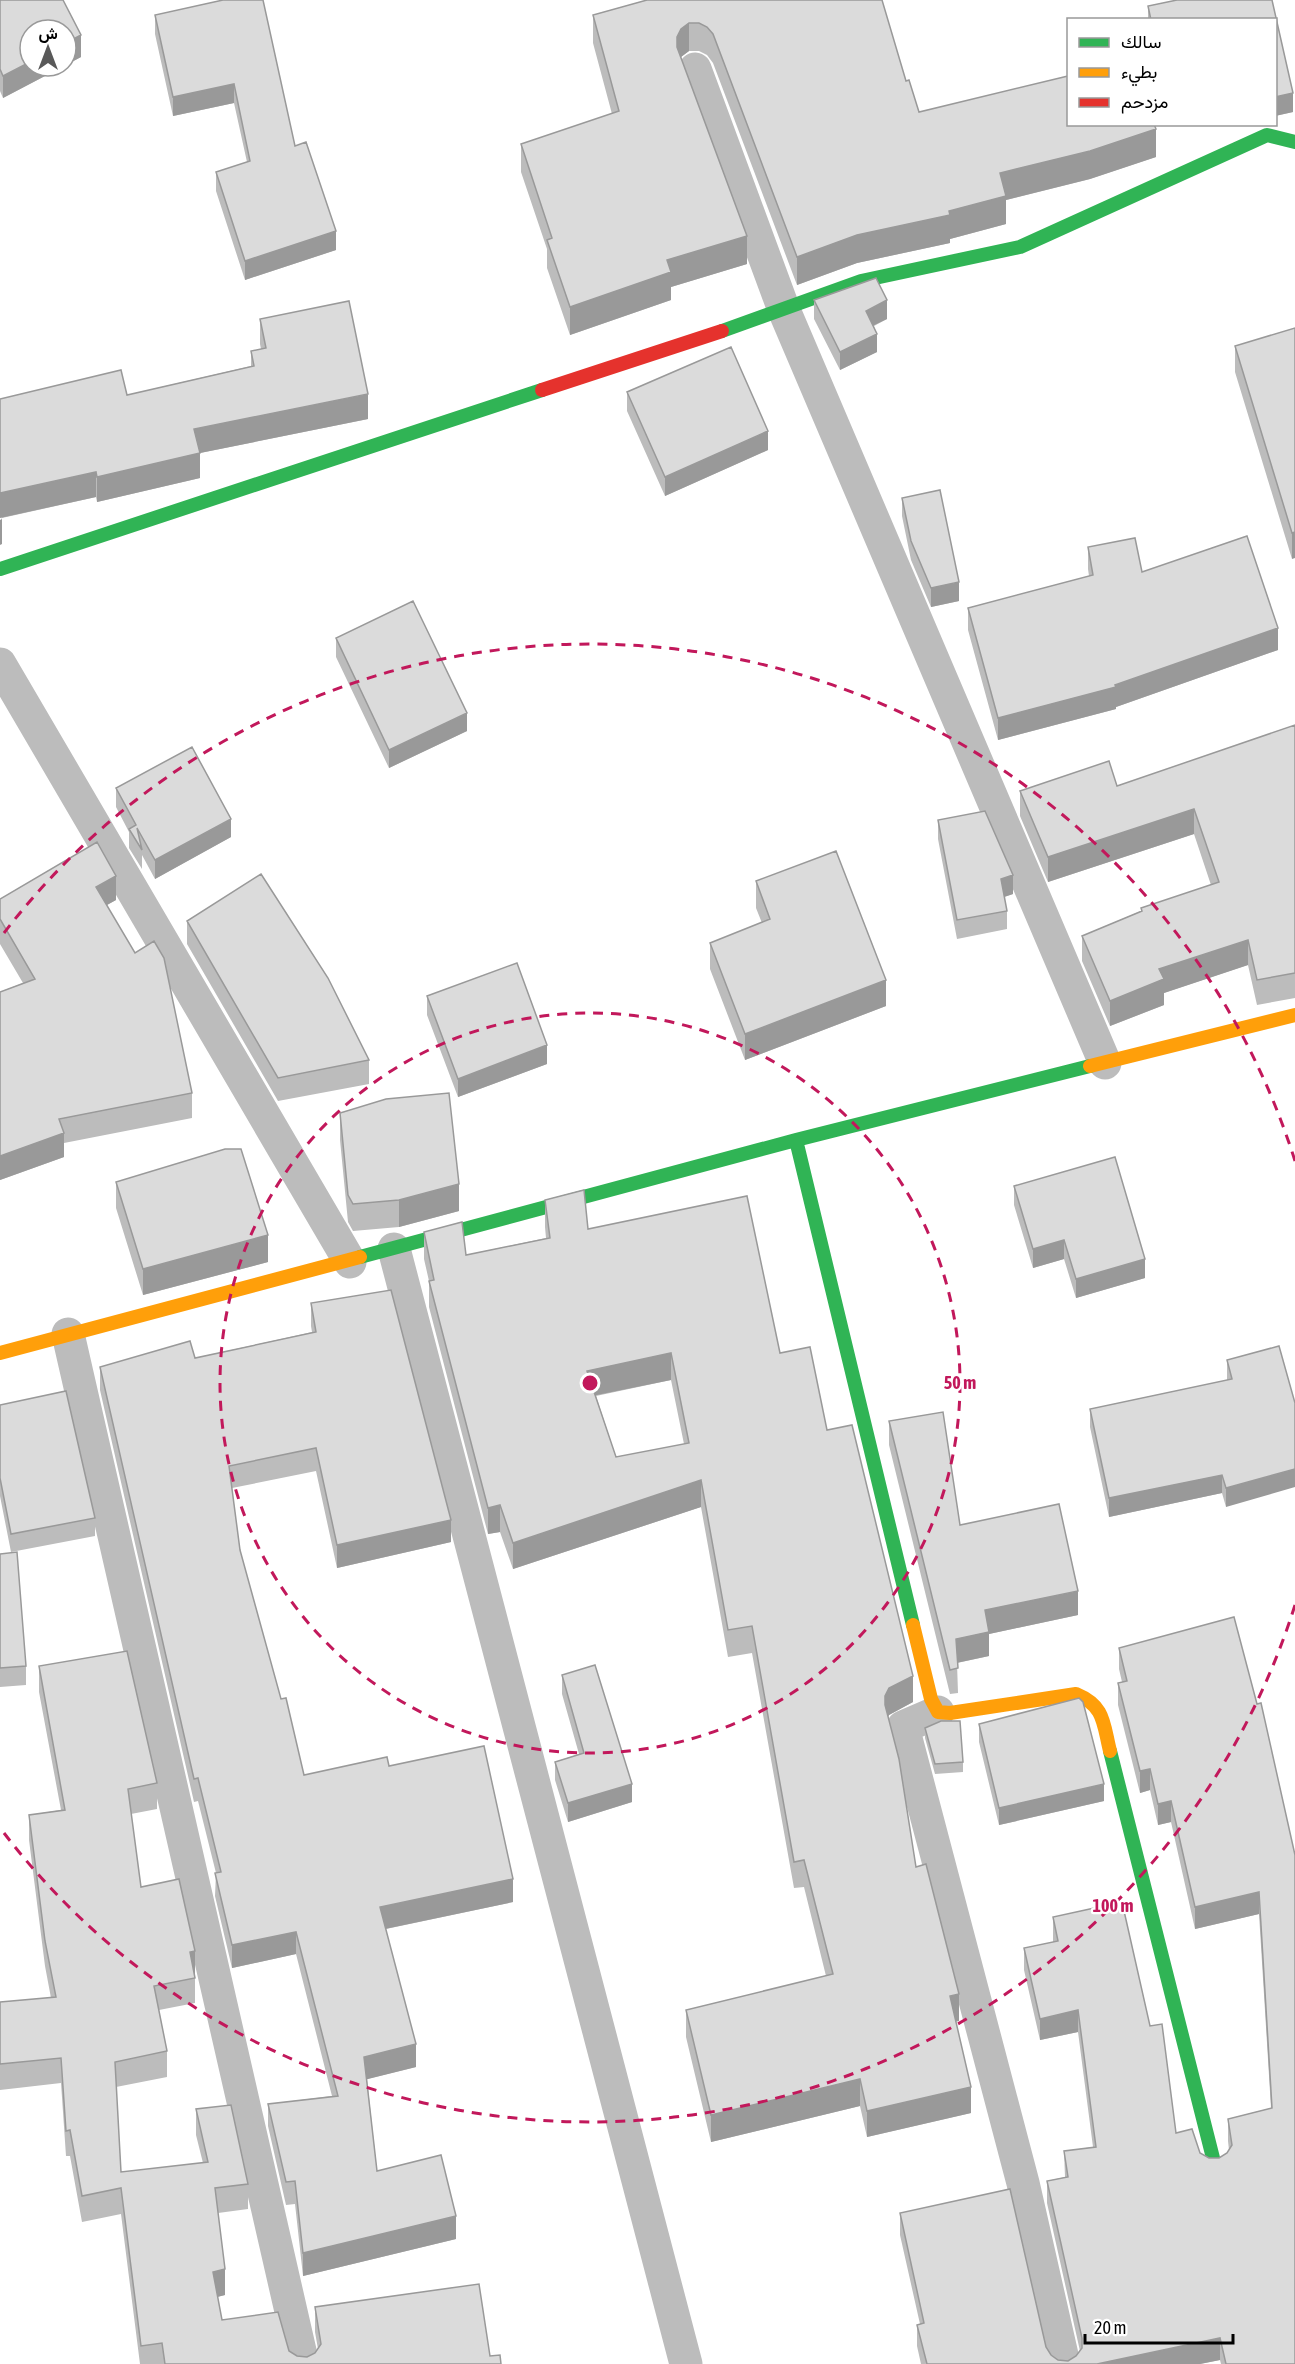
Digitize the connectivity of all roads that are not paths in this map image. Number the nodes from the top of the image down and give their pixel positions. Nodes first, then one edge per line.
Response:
1 (695, 69) dead end
2 (1295, 142) edge
3 (784, 310) junction
4 (0, 569) edge
5 (0, 664) edge
6 (1295, 1015) edge
7 (1105, 1063) junction
8 (796, 1140) junction
9 (394, 1249) junction
10 (350, 1262) junction
11 (68, 1334) junction
12 (0, 1353) edge
13 (938, 1712) junction
14 (1214, 2162) edge
15 (303, 2364) edge
16 (686, 2364) edge
17 (1064, 2364) edge

1 - 3 street
2 - 3 street
3 - 4 street
3 - 7 street
5 - 10 street
6 - 7 street
7 - 8 street
8 - 9 street
8 - 13 street
9 - 10 street
9 - 16 street
10 - 11 street
11 - 12 street
11 - 15 street
13 - 14 street
13 - 17 street

